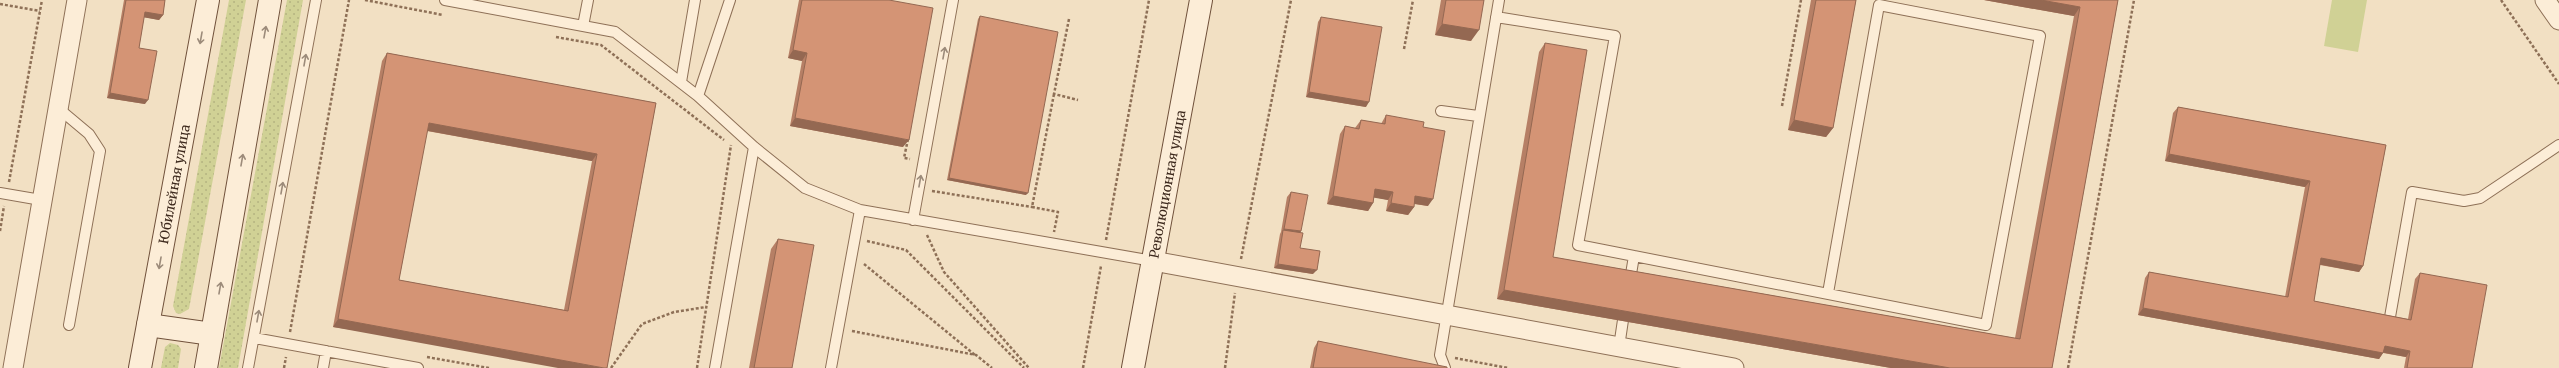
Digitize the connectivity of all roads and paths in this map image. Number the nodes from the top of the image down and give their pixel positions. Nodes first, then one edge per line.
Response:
1 (42, 0) edge
2 (77, 0) edge
3 (208, 0) edge
4 (270, 0) edge
5 (316, 0) edge
6 (350, 0) edge
7 (365, 0) edge
8 (445, 0) edge
9 (588, 0) edge
10 (695, 0) edge
11 (730, 0) edge
12 (954, 0) edge
13 (1149, 0) edge
14 (1201, 0) edge
15 (1292, 0) edge
16 (1412, 0) edge
17 (1499, 0) edge
18 (1801, 0) edge
19 (2134, 0) edge
20 (2501, 0) edge
21 (2545, 0) edge
22 (0, 4) edge
23 (40, 11) junction
24 (448, 16) dead end
25 (1496, 17) junction
26 (1069, 19) dead end
27 (2559, 20) edge
28 (583, 26) junction
29 (548, 35) dead end
30 (1404, 49) dead end
31 (680, 82) junction
32 (2559, 84) edge
33 (1054, 94) junction
34 (698, 96) junction
35 (1078, 100) dead end
36 (1782, 106) dead end
37 (58, 108) junction
38 (1441, 111) dead end
39 (1478, 116) junction
40 (2559, 145) edge
41 (754, 147) junction
42 (926, 190) dead end
43 (3, 193) edge
44 (41, 200) junction
45 (1032, 207) junction
46 (860, 210) junction
47 (1058, 212) dead end
48 (917, 220) junction
49 (0, 231) edge
50 (854, 239) junction
51 (1104, 252) junction
52 (852, 254) junction
53 (1634, 256) junction
54 (1153, 261) junction
55 (1238, 275) junction
56 (1630, 280) edge
57 (1828, 293) junction
58 (706, 307) junction
59 (1446, 313) junction
60 (1926, 313) junction
61 (2390, 317) edge
62 (1623, 320) edge
63 (69, 325) dead end
64 (148, 325) junction
65 (1924, 326) edge
66 (838, 328) junction
67 (212, 334) junction
68 (254, 338) junction
69 (288, 344) junction
70 (1618, 347) junction
71 (326, 351) junction
72 (976, 355) junction
73 (1440, 355) junction
74 (13, 368) edge
75 (140, 368) edge
76 (206, 368) edge
77 (248, 368) edge
78 (284, 368) edge
79 (323, 368) edge
80 (418, 368) edge
81 (611, 368) edge
82 (696, 368) edge
83 (715, 368) edge
84 (831, 368) edge
85 (992, 368) edge
86 (1024, 368) edge
87 (1029, 368) edge
88 (1083, 368) edge
89 (1132, 368) edge
90 (1225, 368) edge
91 (1445, 368) edge
92 (1508, 368) edge
93 (1734, 368) edge
94 (2068, 368) edge

1 - 23 path
2 - 37 street
3 -> 64 main road, Юбилейная улица
67 -> 4 main road
68 -> 5 lane
6 - 69 path
7 - 24 path
8 - 28 lane
9 - 28 lane
10 - 31 lane
11 - 34 lane
48 -> 12 lane
13 - 51 path
14 - 54 main road, Революционная улица
15 - 55 path
16 - 30 path
17 - 25 lane
18 - 36 path
19 - 94 path
20 - 32 path
21 - 27 street
22 - 23 path
23 - 43 path
25 - 39 lane
25 - 53 lane
26 - 33 path
28 - 31 lane
29 - 58 path
31 - 34 lane
33 - 35 path
33 - 45 path
34 - 41 lane
37 - 44 street
37 - 63 lane
38 - 39 lane
39 - 59 lane
40 - 61 lane
41 - 46 lane
41 - 83 lane
42 - 45 path
43 - 44 lane
43 - 49 path
44 - 74 street
45 - 47 path
46 - 48 lane
46 - 50 lane
48 - 51 lane
48 - 87 path
50 - 52 lane
50 - 86 path
51 - 54 lane
51 - 88 path
52 - 66 lane
52 - 72 path
53 - 56 lane
53 - 57 lane
54 - 55 street
54 - 89 main road, Революционная улица
55 - 59 street
55 - 90 path
57 - 60 lane
57 - 60 lane
58 - 81 path
58 - 82 path
59 - 70 street
59 - 73 lane
60 - 65 lane
62 - 70 lane
64 - 67 main road
64 - 75 main road, Юбилейная улица
66 - 72 path
66 - 84 lane
67 - 76 main road
68 - 69 lane
68 - 77 lane
69 - 71 lane
69 - 78 path
70 - 93 street
71 - 79 lane
71 - 80 lane
72 - 85 path
73 - 91 lane
73 - 92 path

